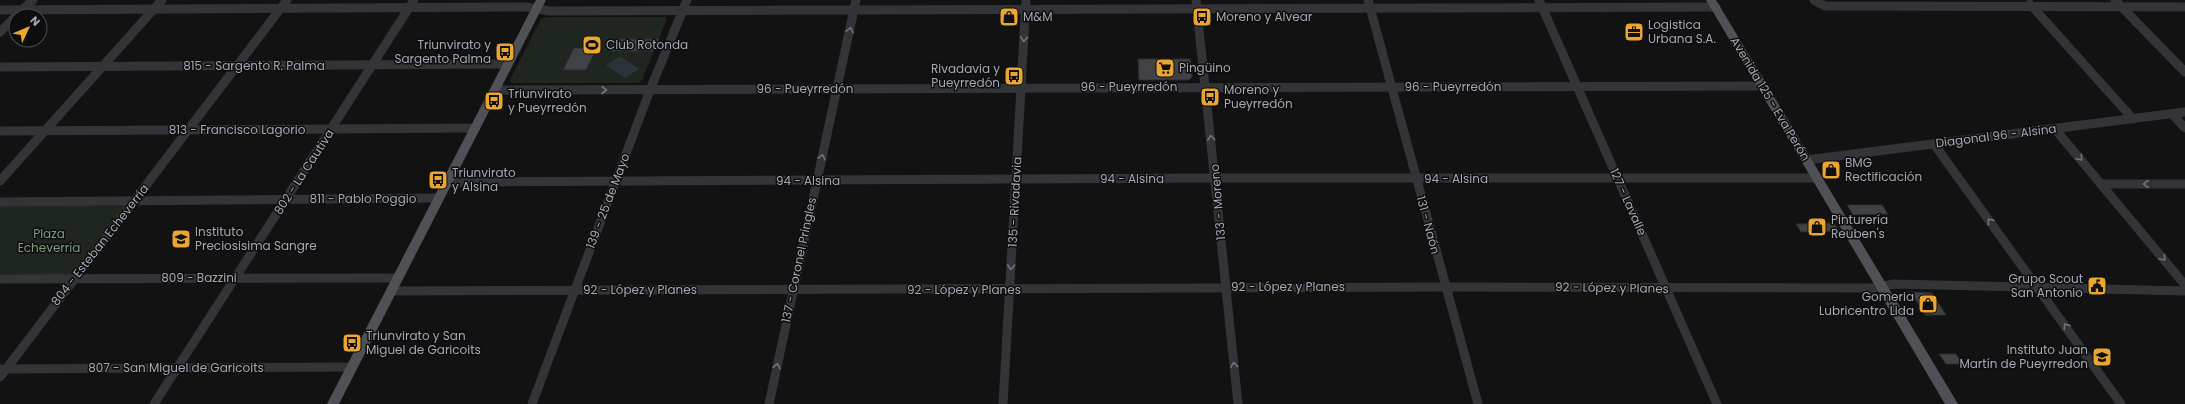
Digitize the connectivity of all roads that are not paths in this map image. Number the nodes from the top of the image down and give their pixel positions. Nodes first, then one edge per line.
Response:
1 (33, 0) edge
2 (162, 0) edge
3 (287, 0) edge
4 (687, 0) edge
5 (2115, 0) edge
6 (1815, 1) edge
7 (1913, 3) edge
8 (2029, 3) edge
9 (412, 4) edge
10 (539, 4) edge
11 (1026, 4) edge
12 (1197, 4) edge
13 (1369, 4) edge
14 (1540, 4) edge
15 (1713, 4) edge
16 (856, 5) edge
17 (2122, 7) junction
18 (2185, 7) edge
19 (25, 8) edge
20 (281, 8) junction
21 (154, 9) junction
22 (48, 10) edge
23 (683, 10) junction
24 (8, 24) edge
25 (0, 32) edge
26 (508, 64) junction
27 (371, 65) junction
28 (102, 66) junction
29 (237, 66) junction
30 (0, 67) edge
31 (2185, 72) edge
32 (1763, 86) junction
33 (1204, 87) junction
34 (1393, 87) junction
35 (1577, 87) junction
36 (838, 88) junction
37 (1020, 88) junction
38 (495, 90) junction
39 (650, 90) junction
40 (2185, 112) edge
41 (2172, 114) junction
42 (2133, 119) junction
43 (474, 128) junction
44 (2185, 128) edge
45 (2055, 129) junction
46 (188, 130) junction
47 (331, 130) junction
48 (0, 131) edge
49 (45, 131) junction
50 (1934, 144) junction
51 (1806, 160) junction
52 (1216, 178) junction
53 (1416, 178) junction
54 (1817, 178) junction
55 (1618, 179) junction
56 (1016, 180) junction
57 (0, 181) edge
58 (615, 181) junction
59 (816, 181) junction
60 (446, 182) junction
61 (2101, 184) junction
62 (2185, 184) edge
63 (438, 198) junction
64 (286, 199) junction
65 (134, 201) junction
66 (0, 202) edge
67 (235, 278) junction
68 (397, 278) junction
69 (0, 279) edge
70 (73, 279) junction
71 (2185, 285) edge
72 (1883, 286) junction
73 (1225, 287) junction
74 (1444, 287) junction
75 (2039, 288) junction
76 (1666, 289) junction
77 (793, 290) junction
78 (1010, 290) junction
79 (574, 291) junction
80 (2185, 291) edge
81 (391, 292) junction
82 (352, 367) junction
83 (177, 368) junction
84 (2, 372) edge
85 (154, 404) edge
86 (333, 404) edge
87 (532, 404) edge
88 (769, 404) edge
89 (1003, 404) edge
90 (1238, 404) edge
91 (1478, 404) edge
92 (1717, 404) edge
93 (1952, 404) edge
94 (2120, 404) edge

1 - 19 street
2 - 21 street
3 - 20 street, 804 - Esteban Echeverría
4 - 23 street, 139 - 25 de Mayo
5 - 17 street
6 - 7 street
7 - 8 street
8 - 17 street
8 - 42 street
9 - 10 street
9 - 20 street
9 - 27 street, 802 - La Cautiva
10 - 23 street
10 - 26 main road
11 - 12 street
11 - 16 street
11 -> 37 street, 135 - Rivadavia
12 - 13 street
12 - 33 street, 133 - Moreno
13 - 14 street
13 - 34 street, 131 - Naón
14 - 15 street
14 - 35 street, 127 - Lavalle
15 - 32 main road, Avenida 125 - Eva Perón
16 - 23 street
36 -> 16 street, 137 - Coronel Pringles
17 - 18 street
17 - 31 street
20 - 21 street
20 - 29 street, 804 - Esteban Echeverría
21 - 22 street
21 - 28 street
23 - 39 street, 139 - 25 de Mayo
24 - 25 street
26 - 27 street, 815 - Sargento R. Palma
26 - 38 main road
27 - 29 street, 815 - Sargento R. Palma
27 - 47 street, 802 - La Cautiva
28 - 29 street, 815 - Sargento R. Palma
28 - 30 street, 815 - Sargento R. Palma
28 - 49 street
29 - 46 street, 804 - Esteban Echeverría
32 - 35 street, 96 - Pueyrredón
32 - 51 main road, Avenida 125 - Eva Perón
33 - 34 street, 96 - Pueyrredón
33 - 37 street, 96 - Pueyrredón
52 -> 33 street, 133 - Moreno
34 - 35 street, 96 - Pueyrredón
34 - 53 street, 131 - Naón
35 - 55 street, 127 - Lavalle
36 - 37 street, 96 - Pueyrredón
36 - 39 street, 96 - Pueyrredón
59 -> 36 street, 137 - Coronel Pringles
37 - 56 street, 135 - Rivadavia
38 -> 39 street, 96 - Pueyrredón
38 - 43 main road
39 - 58 street, 139 - 25 de Mayo
40 - 41 street, Diagonal 96 - Alsina
41 - 42 street, Diagonal 96 - Alsina
41 - 44 street
42 - 45 street, Diagonal 96 - Alsina
43 - 47 street, 813 - Francisco Lagorio
43 - 60 main road
45 - 50 street, Diagonal 96 - Alsina
45 -> 61 street
46 - 47 street, 813 - Francisco Lagorio
46 - 49 street, 813 - Francisco Lagorio
46 - 65 street, 804 - Esteban Echeverría
47 - 64 street, 802 - La Cautiva
48 - 49 street, 813 - Francisco Lagorio
49 - 57 street
50 - 51 street, Diagonal 96 - Alsina
75 -> 50 street
51 - 54 main road, Avenida 125 - Eva Perón
52 - 53 street, 94 - Alsina
52 - 56 street, 94 - Alsina
52 - 73 street, 133 - Moreno
53 - 55 street, 94 - Alsina
53 - 74 street, 131 - Naón
54 - 55 street, 94 - Alsina
54 - 72 main road, Avenida 125 - Eva Perón
55 - 76 street, 127 - Lavalle
56 - 59 street, 94 - Alsina
56 -> 78 street, 135 - Rivadavia
58 - 59 street, 94 - Alsina
58 - 60 street, 94 - Alsina
58 - 79 street, 139 - 25 de Mayo
59 - 77 street, 137 - Coronel Pringles
60 - 63 main road
62 -> 61 street
61 -> 71 street
63 - 64 street, 811 - Pablo Poggio
63 - 68 main road
64 - 65 street, 811 - Pablo Poggio
64 - 67 street, 802 - La Cautiva
65 - 66 street, 811 - Pablo Poggio
65 - 70 street, 804 - Esteban Echeverría
67 - 68 street, 809 - Bazzini
67 - 70 street, 809 - Bazzini
67 - 83 street, 802 - La Cautiva
68 - 81 main road
69 - 70 street, 809 - Bazzini
70 - 84 street, 804 - Esteban Echeverría
72 - 75 street, 92 - López y Planes
72 - 76 street, 92 - López y Planes
72 - 93 main road, Avenida 125 - Eva Perón
73 - 74 street, 92 - López y Planes
73 - 78 street, 92 - López y Planes
90 -> 73 street, 133 - Moreno
74 - 76 street, 92 - López y Planes
74 - 91 street, 131 - Naón
75 - 80 street, 92 - López y Planes
94 -> 75 street
76 - 92 street, 127 - Lavalle
77 - 78 street, 92 - López y Planes
77 - 79 street, 92 - López y Planes
88 -> 77 street, 137 - Coronel Pringles
78 - 89 street, 135 - Rivadavia
79 - 81 street, 92 - López y Planes
79 - 87 street, 139 - 25 de Mayo
81 - 82 main road
82 - 83 street, 807 - San Miguel de Garicoits
82 - 86 main road
83 - 84 street, 807 - San Miguel de Garicoits
83 - 85 street, 802 - La Cautiva

